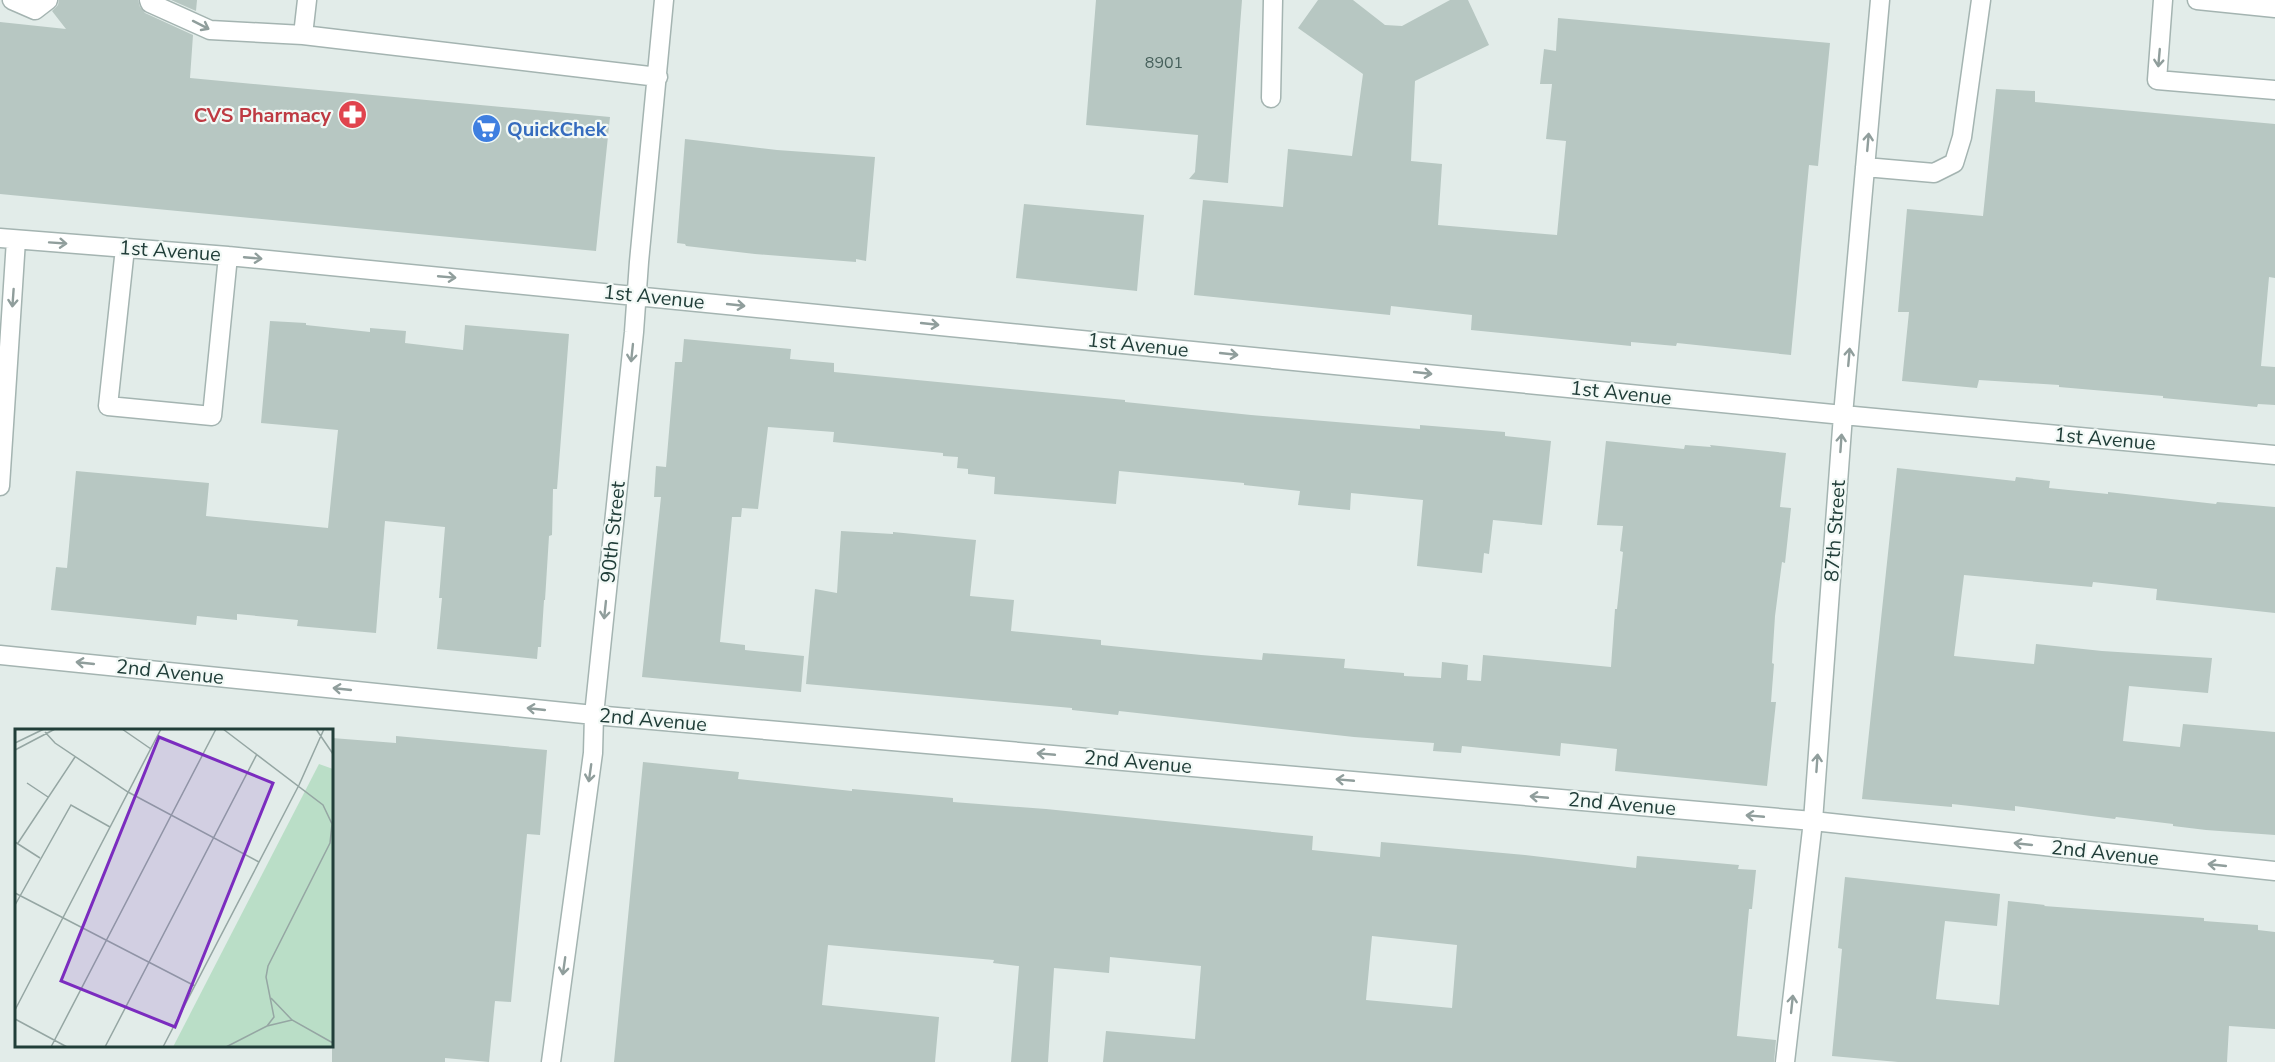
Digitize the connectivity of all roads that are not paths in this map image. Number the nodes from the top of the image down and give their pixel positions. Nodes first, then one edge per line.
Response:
1 (12, 0) edge
2 (48, 0) edge
3 (149, 0) edge
4 (307, 0) edge
5 (664, 0) edge
6 (1273, 0) edge
7 (1880, 0) edge
8 (1981, 0) edge
9 (2163, 0) edge
10 (2197, 0) edge
11 (2275, 8) edge
12 (303, 34) junction
13 (658, 77) junction
14 (2275, 90) edge
15 (1271, 98) dead end
16 (1865, 167) junction
17 (8, 239) edge
18 (125, 248) junction
19 (228, 256) junction
20 (636, 295) junction
21 (1844, 415) junction
22 (2275, 455) edge
23 (0, 486) edge
24 (0, 655) edge
25 (594, 715) junction
26 (1813, 821) junction
27 (2275, 871) edge
28 (551, 1062) edge
29 (1785, 1062) edge

1 - 2 street
3 -> 12 street
4 - 12 street
5 - 13 street, 90th Street
6 - 15 street
16 -> 7 street, 87th Street
8 - 16 street
9 -> 14 street
10 - 11 street
12 - 13 street
13 - 20 street, 90th Street
21 -> 16 street, 87th Street
17 -> 18 street, 1st Avenue
17 -> 23 street
18 - 19 street, 1st Avenue
18 - 19 street
19 -> 20 street, 1st Avenue
20 -> 21 street, 1st Avenue
20 -> 25 street, 90th Street
21 - 22 street, 1st Avenue
26 -> 21 street, 87th Street
25 -> 24 street, 2nd Avenue
26 -> 25 street, 2nd Avenue
25 -> 28 street, 90th Street
27 -> 26 street, 2nd Avenue
29 -> 26 street, 87th Street

